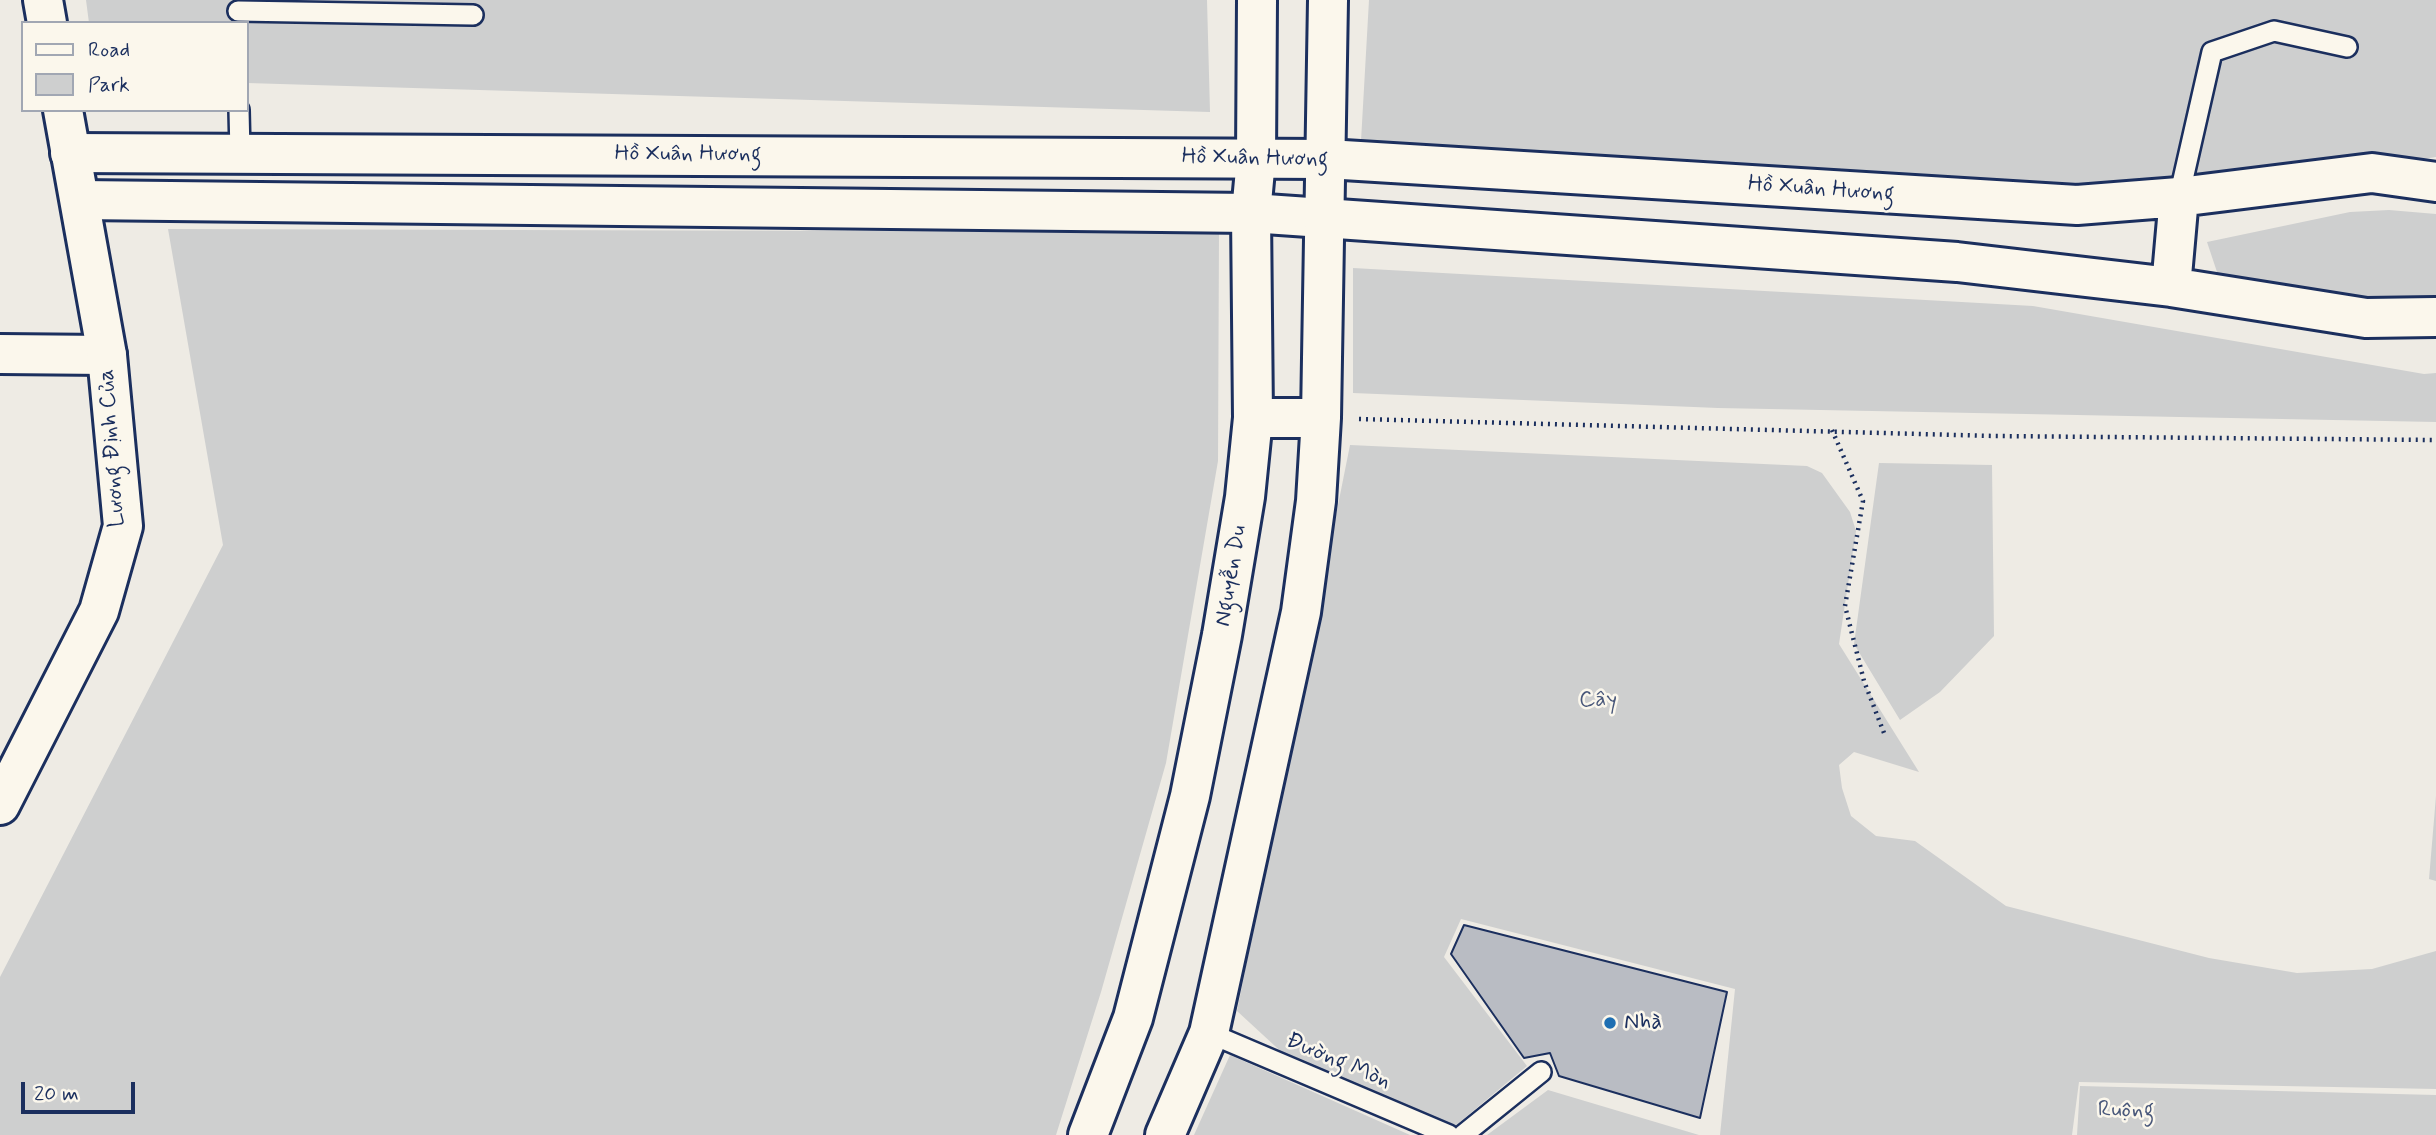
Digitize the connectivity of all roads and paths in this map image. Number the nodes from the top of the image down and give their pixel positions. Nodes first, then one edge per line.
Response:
1 (43, 0) edge
2 (1257, 0) edge
3 (1328, 0) edge
4 (238, 11) edge
5 (473, 15) dead end
6 (47, 21) edge
7 (2347, 47) dead end
8 (63, 112) edge
9 (239, 112) edge
10 (71, 153) junction
11 (240, 153) junction
12 (1256, 159) junction
13 (1326, 159) junction
14 (2436, 182) edge
15 (2179, 197) junction
16 (80, 200) junction
17 (1251, 213) junction
18 (1324, 218) junction
19 (2171, 286) junction
20 (2436, 317) edge
21 (0, 354) edge
22 (107, 355) junction
23 (1254, 418) junction
24 (1321, 418) junction
25 (1832, 430) junction
26 (2436, 440) edge
27 (1884, 733) dead end
28 (0, 805) edge
29 (1209, 1033) junction
30 (1541, 1072) dead end
31 (1088, 1135) edge
32 (1165, 1135) edge
33 (1449, 1135) edge
34 (1463, 1135) edge

1 - 6 street
2 - 12 street, Nguyễn Du
3 - 13 street
4 - 5 lane
7 - 15 lane
8 - 10 street, Lương Định Của
9 - 11 lane
10 - 11 street, Hồ Xuân Hương
10 - 16 street, Lương Định Của
11 - 12 street, Hồ Xuân Hương
12 - 13 street, Hồ Xuân Hương
12 - 17 street, Nguyễn Du
13 - 15 street, Hồ Xuân Hương
13 - 18 street
14 - 15 street, Hồ Xuân Hương
15 - 19 street
16 - 17 street
16 - 22 street, Lương Định Của
17 - 18 street
17 - 23 street, Nguyễn Du
18 - 19 street
18 - 24 street
19 - 20 street
21 - 22 street
22 - 28 street, Lương Định Của
23 - 24 street
23 - 31 street, Nguyễn Du
24 - 25 path
24 - 29 street
25 - 26 path
25 - 27 path
29 - 32 street
29 - 33 lane, Đường Mòn
30 - 34 lane

